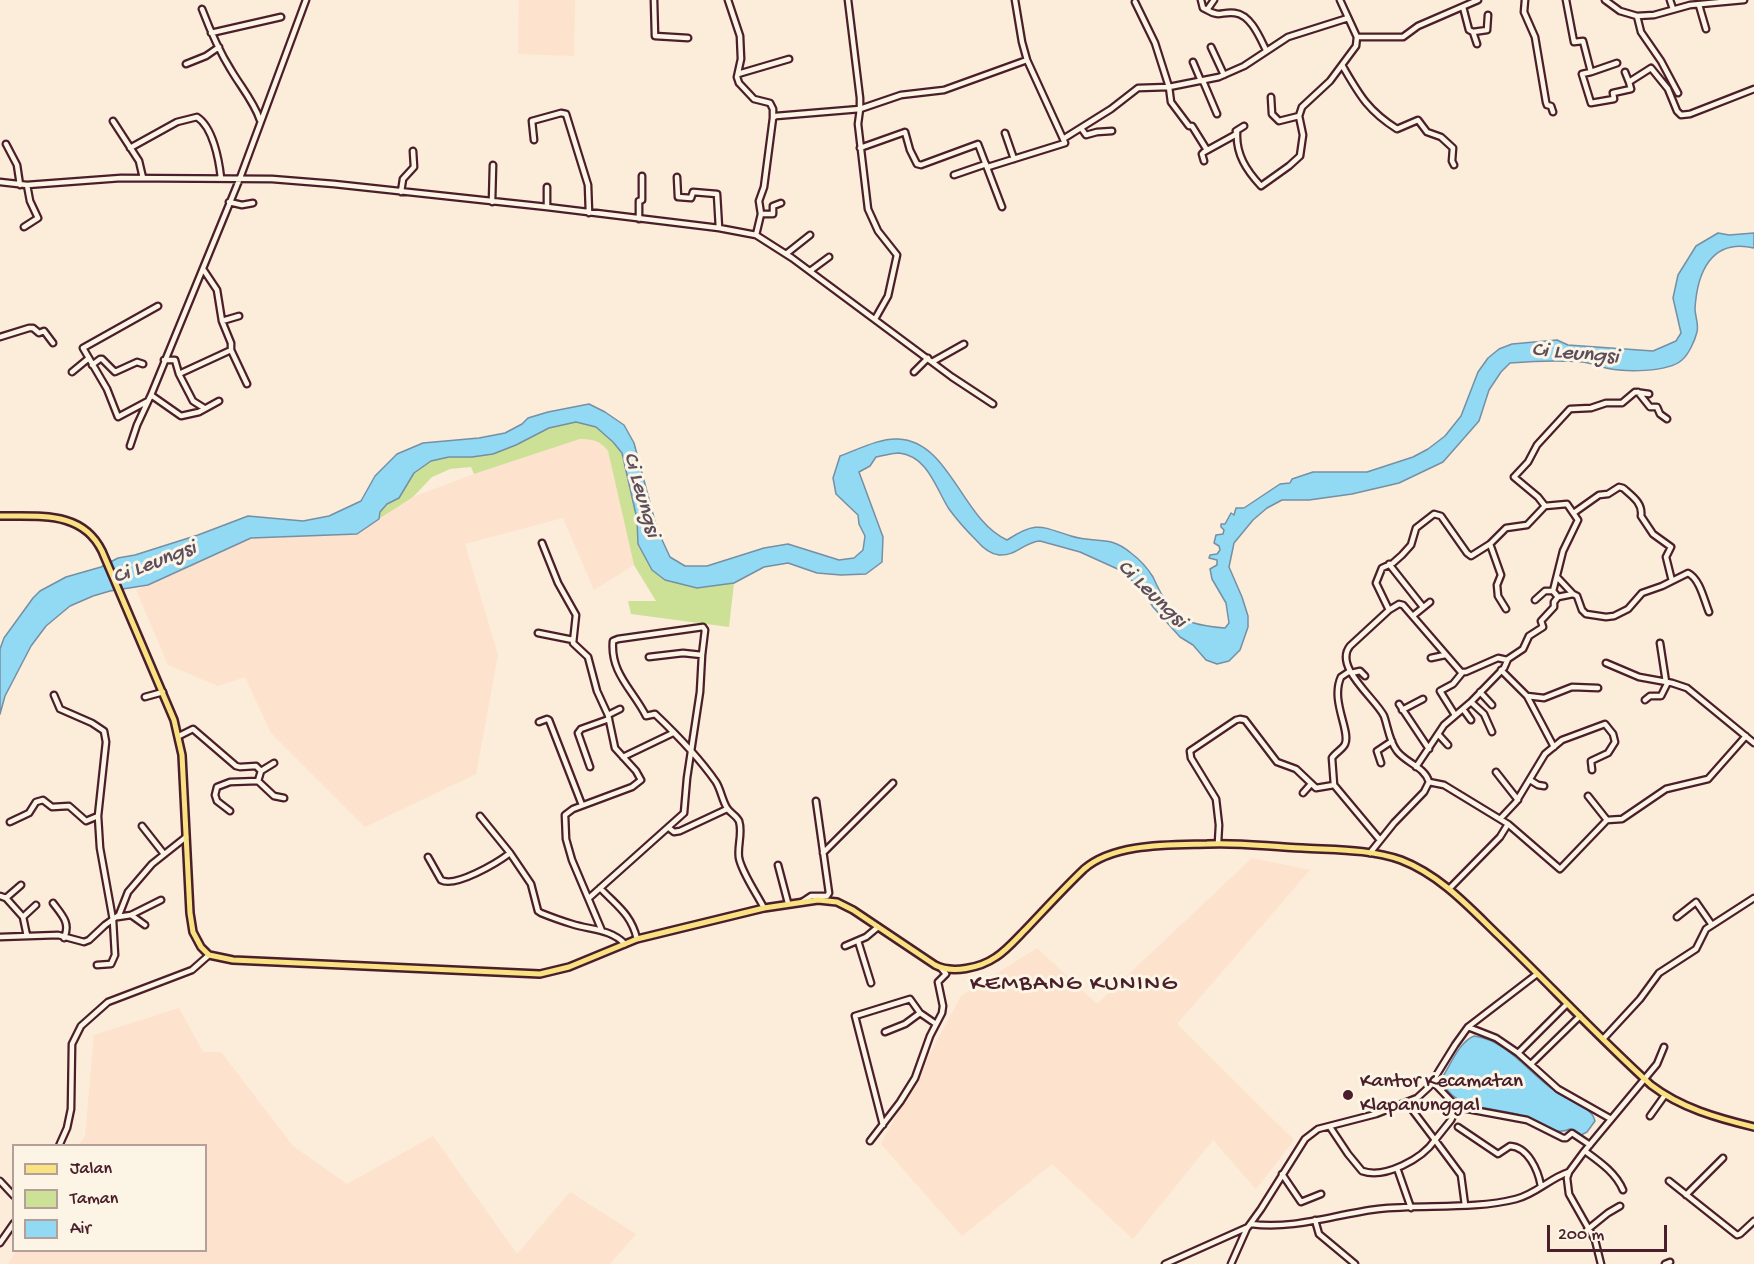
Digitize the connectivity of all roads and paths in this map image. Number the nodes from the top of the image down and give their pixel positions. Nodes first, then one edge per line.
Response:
1 (306, 0) edge
2 (654, 0) edge
3 (728, 0) edge
4 (848, 0) edge
5 (1015, 0) edge
6 (1201, 0) edge
7 (1214, 0) edge
8 (1340, 0) edge
9 (1478, 0) edge
10 (1525, 0) edge
11 (1566, 0) edge
12 (1605, 0) edge
13 (1618, 0) edge
14 (1670, 0) edge
15 (1735, 0) edge
16 (1744, 0) edge
17 (1135, 2) dead end
18 (1689, 3) edge
19 (1699, 4) junction
20 (1463, 7) junction
21 (202, 9) dead end
22 (1673, 9) junction
23 (1207, 10) junction
24 (1620, 10) junction
25 (1488, 15) dead end
26 (1637, 16) junction
27 (281, 17) dead end
28 (1348, 18) junction
29 (1706, 28) dead end
30 (1473, 32) junction
31 (212, 33) junction
32 (1357, 37) junction
33 (688, 38) dead end
34 (1477, 44) dead end
35 (219, 47) junction
36 (1211, 47) dead end
37 (1266, 50) junction
38 (789, 59) dead end
39 (1027, 60) junction
40 (1192, 62) dead end
41 (1617, 63) dead end
42 (186, 64) dead end
43 (1342, 65) junction
44 (1591, 72) junction
45 (1625, 72) dead end
46 (738, 74) junction
47 (1224, 75) junction
48 (1202, 81) junction
49 (1629, 82) junction
50 (1169, 87) junction
51 (1754, 89) edge
52 (1678, 93) dead end
53 (1271, 97) dead end
54 (860, 109) junction
55 (1553, 112) dead end
56 (1217, 114) dead end
57 (1299, 116) junction
58 (773, 118) junction
59 (260, 120) junction
60 (113, 122) dead end
61 (1244, 126) dead end
62 (1081, 128) junction
63 (1112, 131) dead end
64 (1005, 133) dead end
65 (1237, 133) junction
66 (1063, 139) junction
67 (534, 140) dead end
68 (6, 144) dead end
69 (130, 148) junction
70 (860, 148) junction
71 (1208, 150) junction
72 (413, 151) dead end
73 (1014, 159) junction
74 (1204, 162) dead end
75 (493, 165) dead end
76 (1454, 165) dead end
77 (987, 166) junction
78 (954, 175) dead end
79 (642, 176) dead end
80 (677, 177) dead end
81 (142, 178) junction
82 (221, 178) junction
83 (240, 178) junction
84 (0, 182) edge
85 (20, 185) junction
86 (27, 185) junction
87 (547, 187) dead end
88 (401, 192) junction
89 (230, 202) junction
90 (492, 202) junction
91 (253, 203) dead end
92 (781, 203) dead end
93 (547, 207) junction
94 (1002, 207) dead end
95 (589, 213) junction
96 (761, 214) junction
97 (639, 219) junction
98 (24, 228) dead end
99 (719, 228) junction
100 (756, 235) junction
101 (810, 235) dead end
102 (786, 254) junction
103 (829, 257) dead end
104 (203, 268) junction
105 (810, 271) junction
106 (158, 306) dead end
107 (239, 316) dead end
108 (875, 320) junction
109 (222, 321) junction
110 (0, 337) edge
111 (53, 343) dead end
112 (964, 344) dead end
113 (231, 350) junction
114 (88, 358) junction
115 (164, 360) junction
116 (930, 360) junction
117 (143, 364) dead end
118 (92, 365) junction
119 (72, 372) dead end
120 (914, 372) dead end
121 (179, 374) junction
122 (247, 384) dead end
123 (1637, 392) junction
124 (1649, 394) dead end
125 (152, 395) junction
126 (219, 400) dead end
127 (148, 401) junction
128 (993, 404) dead end
129 (204, 408) junction
130 (1666, 419) dead end
131 (130, 446) dead end
132 (1545, 506) junction
133 (1575, 513) junction
134 (0, 516) edge
135 (542, 543) dead end
136 (1490, 544) junction
137 (1389, 564) junction
138 (1557, 577) junction
139 (1672, 580) junction
140 (1553, 591) junction
141 (1573, 594) junction
142 (1558, 597) junction
143 (1535, 600) dead end
144 (1430, 602) dead end
145 (1423, 608) junction
146 (1506, 609) dead end
147 (1389, 610) junction
148 (1709, 612) dead end
149 (1414, 615) junction
150 (538, 633) dead end
151 (573, 640) junction
152 (1660, 643) dead end
153 (702, 655) junction
154 (1445, 655) junction
155 (649, 657) dead end
156 (1431, 658) dead end
157 (1507, 660) junction
158 (1606, 663) dead end
159 (1501, 670) junction
160 (1351, 672) junction
161 (1462, 673) junction
162 (1365, 676) dead end
163 (1667, 682) junction
164 (1598, 688) dead end
165 (163, 692) junction
166 (1480, 692) junction
167 (54, 695) dead end
168 (1527, 696) junction
169 (145, 697) dead end
170 (1423, 699) dead end
171 (1645, 700) dead end
172 (1472, 702) junction
173 (1399, 704) dead end
174 (1492, 705) dead end
175 (620, 709) dead end
176 (1463, 709) junction
177 (1402, 710) junction
178 (1455, 715) junction
179 (608, 717) junction
180 (1471, 720) dead end
181 (539, 722) dead end
182 (1492, 732) dead end
183 (674, 733) junction
184 (179, 735) junction
185 (1438, 735) junction
186 (1746, 736) junction
187 (1392, 741) junction
188 (1754, 743) edge
189 (1448, 746) dead end
190 (1554, 747) junction
191 (1430, 749) junction
192 (691, 753) junction
193 (623, 757) junction
194 (274, 763) dead end
195 (1381, 763) dead end
196 (590, 767) dead end
197 (1416, 767) junction
198 (1592, 770) dead end
199 (261, 771) junction
200 (1496, 772) dead end
201 (1530, 780) junction
202 (258, 781) junction
203 (1429, 782) junction
204 (893, 783) dead end
205 (1311, 784) junction
206 (1334, 785) junction
207 (1544, 786) dead end
208 (1303, 793) dead end
209 (1588, 796) dead end
210 (284, 798) dead end
211 (1518, 800) junction
212 (816, 801) dead end
213 (582, 805) junction
214 (727, 809) junction
215 (230, 811) dead end
216 (98, 816) junction
217 (480, 816) dead end
218 (1500, 819) junction
219 (1607, 820) junction
220 (10, 822) dead end
221 (1508, 824) junction
222 (142, 826) dead end
223 (669, 828) junction
224 (186, 837) junction
225 (1380, 840) junction
226 (1218, 843) junction
227 (510, 853) junction
228 (824, 853) junction
229 (1370, 853) junction
230 (164, 854) junction
231 (428, 857) dead end
232 (778, 865) dead end
233 (21, 885) dead end
234 (600, 888) junction
235 (1449, 889) junction
236 (0, 896) edge
237 (6, 898) junction
238 (589, 898) junction
239 (1754, 898) edge
240 (161, 900) dead end
241 (802, 902) junction
242 (53, 903) dead end
243 (788, 903) junction
244 (36, 905) dead end
245 (764, 908) junction
246 (131, 915) junction
247 (23, 917) junction
248 (1677, 917) dead end
249 (116, 918) junction
250 (145, 925) dead end
251 (1712, 925) junction
252 (878, 927) junction
253 (602, 931) junction
254 (27, 936) junction
255 (0, 937) edge
256 (64, 938) junction
257 (637, 939) junction
258 (858, 941) junction
259 (625, 944) junction
260 (845, 946) dead end
261 (209, 955) junction
262 (97, 965) dead end
263 (941, 968) junction
264 (1537, 974) junction
265 (871, 983) dead end
266 (1567, 1004) junction
267 (920, 1013) junction
268 (1580, 1016) junction
269 (936, 1024) junction
270 (1468, 1028) junction
271 (885, 1032) dead end
272 (1604, 1038) junction
273 (1664, 1047) dead end
274 (1518, 1053) junction
275 (1531, 1064) junction
276 (1644, 1078) junction
277 (1433, 1082) junction
278 (1665, 1095) junction
279 (1407, 1103) junction
280 (1457, 1107) junction
281 (1650, 1116) dead end
282 (1611, 1119) junction
283 (883, 1125) junction
284 (1330, 1127) junction
285 (1458, 1127) dead end
286 (1754, 1127) edge
287 (1435, 1140) junction
288 (870, 1141) dead end
289 (60, 1144) edge
290 (1590, 1145) junction
291 (1585, 1151) junction
292 (1723, 1158) dead end
293 (1397, 1168) junction
294 (1569, 1172) junction
295 (1282, 1174) junction
296 (0, 1180) edge
297 (1669, 1181) dead end
298 (1541, 1186) junction
299 (1623, 1190) dead end
300 (12, 1194) edge
301 (1321, 1194) dead end
302 (1686, 1195) junction
303 (1465, 1205) junction
304 (1620, 1206) dead end
305 (1410, 1208) junction
306 (1316, 1220) junction
307 (1754, 1221) edge
308 (12, 1226) edge
309 (1249, 1226) junction
310 (1587, 1230) junction
311 (0, 1243) edge
312 (1165, 1264) edge
313 (1231, 1264) edge
314 (1355, 1264) edge
315 (1601, 1264) edge

1 - 59 street
2 - 33 street
3 - 46 street
4 - 54 street
5 - 39 street
6 - 23 street
7 - 23 street
8 - 28 street
9 - 20 street
10 - 55 street
11 - 44 street
12 - 24 street
13 - 24 street
14 - 22 street
15 - 16 street
15 - 19 street
17 - 50 street
18 - 19 street
18 - 22 street
19 - 29 street
20 - 30 street
20 - 32 street
21 - 31 street
22 - 26 street
23 - 37 street
24 - 26 street
25 - 30 street
26 - 52 street
27 - 31 street
28 - 32 street
28 - 37 street
30 - 34 street
31 - 35 street
32 - 43 street
35 - 42 street
35 - 59 street
36 - 47 street
37 - 47 street
38 - 46 street
39 - 54 street
39 - 66 street
40 - 48 street
41 - 44 street
43 - 57 street
43 - 76 street
44 - 49 street
45 - 49 street
46 - 58 street
47 - 48 street
48 - 50 street
48 - 56 street
49 - 51 street
50 - 62 street
50 - 71 street
53 - 57 street
54 - 58 street
54 - 70 street
57 - 65 street
58 - 96 street
59 - 83 street
60 - 69 street
61 - 65 street
62 - 63 street
62 - 66 street
64 - 73 street
65 - 71 street
66 - 73 street
67 - 95 street
68 - 85 street
69 - 81 street
69 - 82 street
70 - 77 street
70 - 108 street
71 - 74 street
72 - 88 street
73 - 77 street
75 - 90 street
77 - 78 street
77 - 94 street
79 - 97 street
80 - 99 street
81 - 82 street
81 - 86 street
82 - 83 street
83 - 88 street
83 - 89 street
84 - 85 street
85 - 86 street
86 - 98 street
87 - 93 street
88 - 90 street
89 - 91 street
89 - 104 street
90 - 93 street
92 - 96 street
93 - 95 street
95 - 97 street
96 - 100 street
97 - 99 street
99 - 100 street
100 - 102 street
101 - 102 street
102 - 105 street
103 - 105 street
104 - 109 street
104 - 115 street
105 - 108 street
106 - 114 street
107 - 109 street
108 - 116 street
109 - 113 street
110 - 111 street
112 - 116 street
113 - 121 street
113 - 122 street
114 - 118 street
114 - 119 street
115 - 121 street
115 - 125 street
116 - 120 street
116 - 128 street
117 - 118 street
118 - 127 street
121 - 129 street
123 - 124 street
123 - 130 street
123 - 132 street
125 - 127 street
125 - 129 street
126 - 129 street
127 - 131 street
132 - 133 street
132 - 136 street
133 - 138 street
133 - 139 street
134 - 165 main road
135 - 151 street
136 - 137 street
136 - 146 street
137 - 145 street
137 - 147 street
138 - 140 street
138 - 141 street
139 - 141 street
139 - 148 street
140 - 142 street
140 - 143 street
141 - 142 street
142 - 157 street
144 - 145 street
145 - 149 street
147 - 149 street
147 - 160 street
149 - 154 street
150 - 151 street
151 - 179 street
152 - 163 street
153 - 155 street
153 - 183 street
153 - 192 street
154 - 156 street
154 - 161 street
157 - 159 street
157 - 161 street
158 - 163 street
159 - 166 street
159 - 168 street
160 - 162 street
160 - 187 street
160 - 206 street
161 - 178 street
163 - 171 street
163 - 186 street
164 - 168 street
165 - 169 street
165 - 184 main road
166 - 172 street
166 - 174 street
167 - 216 street
168 - 190 street
170 - 177 street
172 - 176 street
172 - 182 street
173 - 177 street
175 - 179 street
176 - 178 street
176 - 180 street
177 - 191 street
178 - 185 street
179 - 193 street
179 - 196 street
181 - 213 street
183 - 192 street
183 - 193 street
184 - 199 street
184 - 224 main road
185 - 189 street
185 - 191 street
186 - 188 street
186 - 219 street
187 - 195 street
187 - 197 street
190 - 198 street
190 - 201 street
191 - 197 street
192 - 214 street
192 - 223 street
193 - 213 street
194 - 199 street
197 - 203 street
199 - 202 street
200 - 211 street
201 - 207 street
201 - 211 street
202 - 210 street
202 - 215 street
203 - 218 street
203 - 225 street
204 - 228 street
205 - 206 street
205 - 208 street
205 - 226 street
206 - 225 street
209 - 219 street
211 - 218 street
212 - 228 street
213 - 238 street
214 - 223 street
214 - 245 street
216 - 220 street
216 - 249 street
217 - 227 street
218 - 221 street
219 - 221 street
221 - 235 street
222 - 230 street
223 - 234 street
224 - 230 street
224 - 261 main road
225 - 229 street
226 - 229 main road
226 - 263 main road
227 - 231 street
227 - 253 street
228 - 241 street
229 - 235 main road
230 - 249 street
232 - 243 street
233 - 237 street
234 - 238 street
234 - 257 street
235 - 264 main road
236 - 237 street
237 - 247 street
238 - 253 street
239 - 251 street
240 - 246 street
241 - 243 main road
241 - 252 main road
242 - 256 street
243 - 245 main road
244 - 247 street
245 - 257 main road
246 - 249 street
246 - 250 street
247 - 254 street
248 - 251 street
249 - 256 street
249 - 262 street
251 - 272 street
252 - 258 street
252 - 263 main road
253 - 259 street
254 - 255 street
254 - 256 street
257 - 259 main road
258 - 260 street
258 - 265 street
259 - 261 main road
261 - 289 street
263 - 269 street
264 - 266 main road
264 - 270 street
266 - 268 main road
266 - 274 street
267 - 269 street
267 - 271 street
267 - 283 street
268 - 272 main road
268 - 275 street
269 - 283 street
270 - 274 street
270 - 277 street
272 - 276 main road
273 - 276 street
274 - 275 street
275 - 282 street
276 - 278 main road
276 - 282 street
277 - 279 street
277 - 280 street
278 - 281 street
278 - 286 main road
279 - 284 street
279 - 287 street
280 - 287 street
280 - 290 street
282 - 290 street
283 - 288 street
284 - 293 street
284 - 295 street
285 - 298 street
287 - 293 street
287 - 303 street
290 - 291 street
291 - 294 street
291 - 299 street
292 - 302 street
293 - 305 street
294 - 298 street
294 - 310 street
295 - 301 street
295 - 309 street
296 - 300 street
297 - 302 street
298 - 303 street
302 - 307 street
303 - 305 street
304 - 310 street
305 - 306 street
306 - 309 street
306 - 314 street
308 - 311 street
309 - 312 street
309 - 313 street
310 - 315 street

